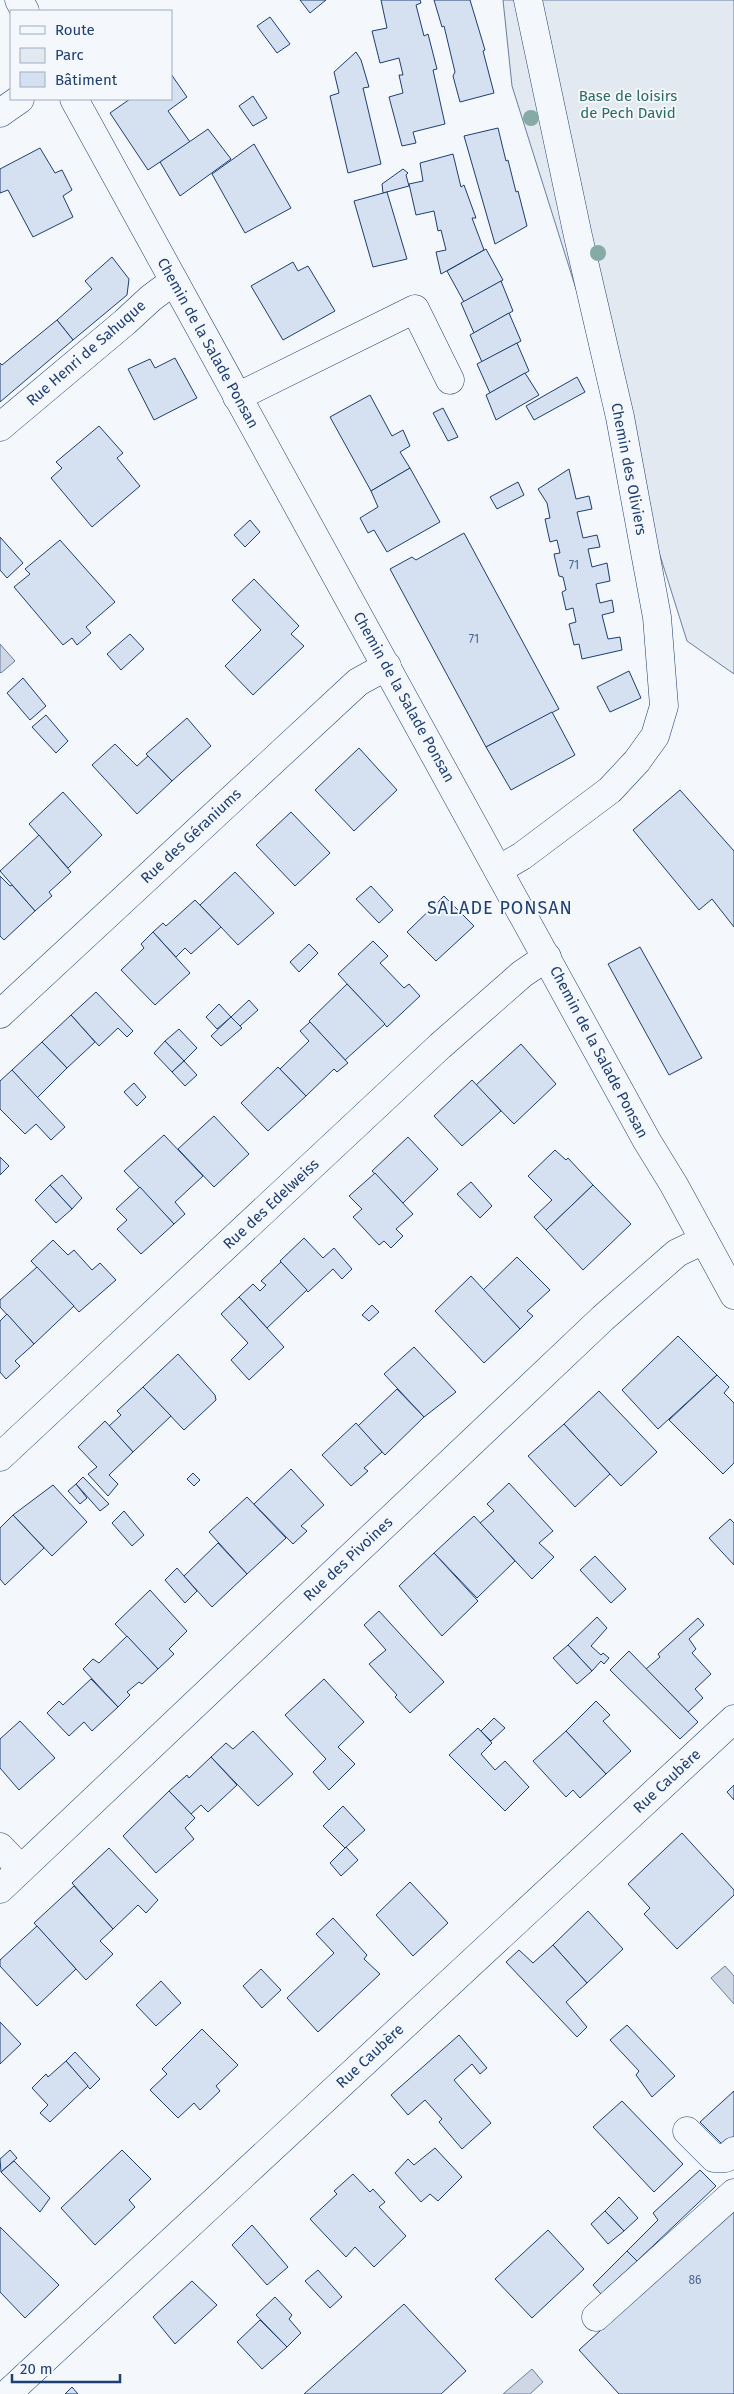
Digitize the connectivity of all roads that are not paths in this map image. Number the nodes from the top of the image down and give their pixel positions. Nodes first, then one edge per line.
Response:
1 (528, 0) edge
2 (75, 100) edge
3 (174, 281) junction
4 (450, 380) dead end
5 (237, 397) junction
6 (0, 427) edge
7 (387, 666) junction
8 (498, 870) junction
9 (547, 957) junction
10 (0, 1014) edge
11 (704, 1240) junction
12 (734, 1296) edge
13 (0, 1457) edge
14 (734, 1719) edge
15 (0, 1847) edge
16 (21, 1869) junction
17 (0, 1889) edge
18 (687, 2131) dead end
19 (734, 2151) edge
20 (734, 2193) edge
21 (596, 2317) dead end
22 (7, 2394) edge

1 - 8 street, Chemin des Oliviers
2 - 3 street, Chemin de la Salade Ponsan
3 - 5 street, Chemin de la Salade Ponsan
3 - 6 street, Rue Henri de Sahuque
4 - 5 street
5 - 7 street, Chemin de la Salade Ponsan
7 - 8 street, Chemin de la Salade Ponsan
7 - 10 street, Rue des Géraniums
8 - 9 street, Chemin de la Salade Ponsan
9 - 11 street, Chemin de la Salade Ponsan
9 - 13 street, Rue des Edelweiss
11 - 12 street, Chemin de la Salade Ponsan
11 - 16 street, Rue des Pivoines
14 - 22 street, Rue Caubère
15 - 16 street
16 - 17 street, Rue des Pivoines
18 - 19 street
20 - 21 street

